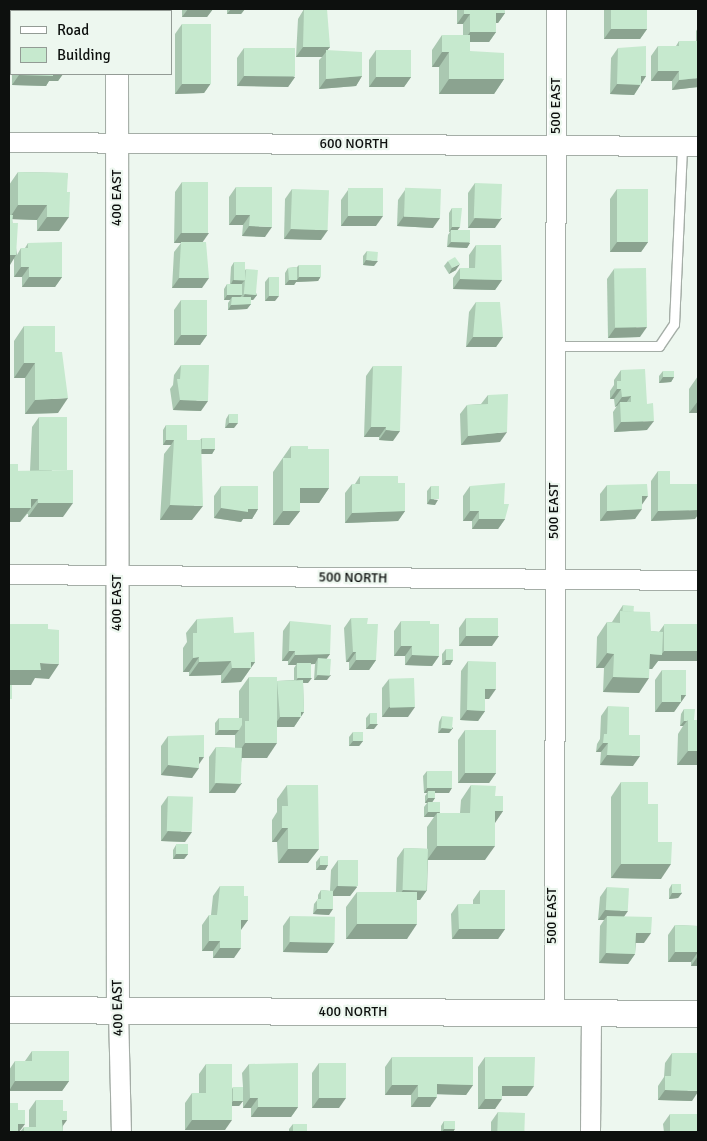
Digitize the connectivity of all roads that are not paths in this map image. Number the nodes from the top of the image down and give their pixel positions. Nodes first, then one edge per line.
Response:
1 (556, 9) edge
2 (117, 75) edge
3 (9, 142) edge
4 (117, 142) junction
5 (555, 145) junction
6 (690, 146) edge
7 (555, 346) junction
8 (9, 574) edge
9 (117, 575) junction
10 (553, 580) junction
11 (698, 580) edge
12 (9, 1010) edge
13 (118, 1011) junction
14 (554, 1014) junction
15 (591, 1014) junction
16 (698, 1014) edge
17 (121, 1132) edge
18 (590, 1132) edge

1 - 5 street, 500 EAST
2 - 4 street, 400 EAST
3 - 4 street, 600 NORTH
4 - 5 street, 600 NORTH
4 - 9 street, 400 EAST
5 - 6 street, 600 NORTH
5 - 7 street, 500 EAST
6 - 7 lane
7 - 10 street, 500 EAST
8 - 9 street, 500 NORTH
9 - 10 street, 500 NORTH
9 - 13 street, 400 EAST
10 - 11 street, 500 NORTH
10 - 14 street, 500 EAST
12 - 13 main road, 400 NORTH
13 - 14 main road, 400 NORTH
13 - 17 street, 400 EAST
14 - 15 main road, 400 NORTH
15 - 16 main road, 400 NORTH
15 - 18 street

